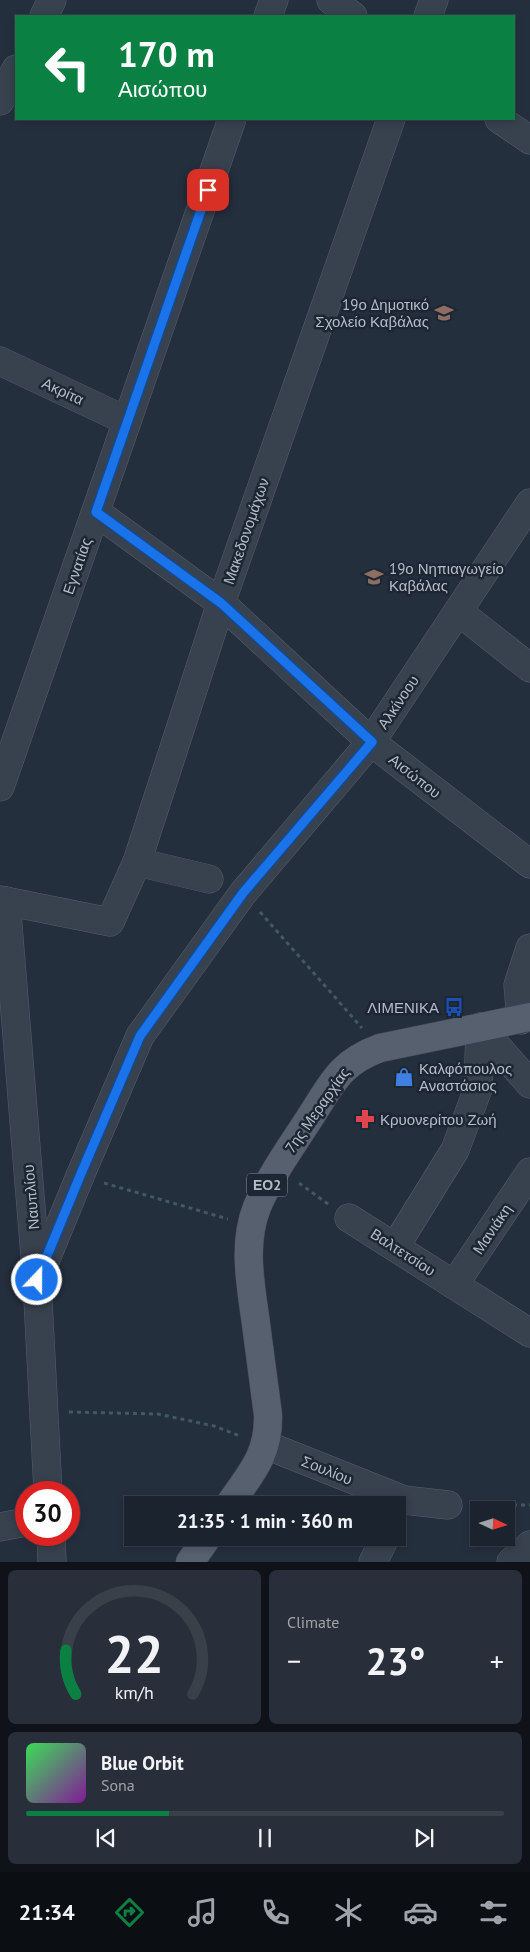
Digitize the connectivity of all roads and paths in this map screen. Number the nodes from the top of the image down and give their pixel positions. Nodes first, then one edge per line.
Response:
1 (52, 0) edge
2 (274, 0) edge
3 (330, 0) edge
4 (434, 0) edge
5 (44, 15) edge
6 (268, 15) edge
7 (352, 15) edge
8 (428, 15) edge
9 (15, 72) edge
10 (0, 101) edge
11 (232, 120) edge
12 (391, 120) edge
13 (500, 120) edge
14 (530, 140) edge
15 (0, 361) edge
16 (127, 421) junction
17 (530, 503) edge
18 (96, 512) junction
19 (221, 603) junction
20 (458, 611) junction
21 (530, 668) edge
22 (372, 742) junction
23 (0, 787) edge
24 (137, 862) junction
25 (530, 864) edge
26 (209, 879) dead end
27 (243, 893) junction
28 (3, 901) edge
29 (530, 948) edge
30 (6, 960) edge
31 (525, 1018) edge
32 (480, 1027) junction
33 (380, 1048) junction
34 (530, 1084) edge
35 (277, 1169) junction
36 (530, 1172) edge
37 (80, 1176) junction
38 (349, 1218) joint
39 (251, 1226) junction
40 (395, 1247) junction
41 (37, 1280) junction
42 (454, 1285) junction
43 (530, 1334) edge
44 (44, 1411) junction
45 (266, 1445) junction
46 (47, 1481) edge
47 (236, 1496) edge
48 (377, 1496) edge
49 (448, 1504) joint
50 (530, 1505) edge
51 (406, 1507) edge
52 (15, 1524) edge
53 (0, 1527) edge
54 (530, 1545) edge
55 (51, 1546) edge
56 (201, 1546) edge
57 (381, 1546) edge
58 (52, 1562) edge
59 (190, 1562) edge
60 (373, 1562) edge
61 (511, 1562) edge

1 - 5 street
2 - 6 street
3 - 7 street
4 - 8 street
9 - 10 street
11 - 16 street, Εγνατίας
12 - 19 street, Μακεδονομάχων
13 - 14 street
15 - 16 street, Ακρίτα
16 - 18 street, Εγνατίας
17 - 20 street, Αλκίνοου
18 - 19 street, Αισώπου
18 - 23 street, Εγνατίας
19 - 22 street, Αισώπου
19 - 24 street, Μακεδονομάχων
20 - 21 street
20 - 22 street, Αλκίνοου
22 - 25 street, Αισώπου
22 - 27 street, Αλκίνοου
24 - 26 street
24 - 28 street, Μακεδονομάχων
27 - 33 path
27 - 37 street, Αλκίνοου
28 - 30 street, Ναυπλίου
29 - 31 street
30 - 41 street, Ναυπλίου
31 - 32 main road, 7ης Μεραρχίας / ΕΟ2
32 - 33 main road, 7ης Μεραρχίας / ΕΟ2
32 - 34 street
32 - 40 street
33 - 35 main road, 7ης Μεραρχίας / ΕΟ2
35 - 38 path
35 - 39 main road, 7ης Μεραρχίας / ΕΟ2
36 - 42 street, Μανιάκη
37 - 39 path
37 - 41 street, Αλκίνοου
38 - 40 street, Βαλτετσίου
39 - 45 main road, 7ης Μεραρχίας / ΕΟ2
40 - 42 street, Βαλτετσίου
41 - 44 street, Ναυπλίου
42 - 43 street, Βαλτετσίου
44 - 45 path
44 - 46 street, Ναυπλίου
45 - 47 main road, 7ης Μεραρχίας / ΕΟ2
45 - 48 street, Σουλίου
49 - 50 path
49 - 51 street, Σουλίου
52 - 53 street
54 - 61 street
55 - 58 street
56 - 59 main road
57 - 60 street

